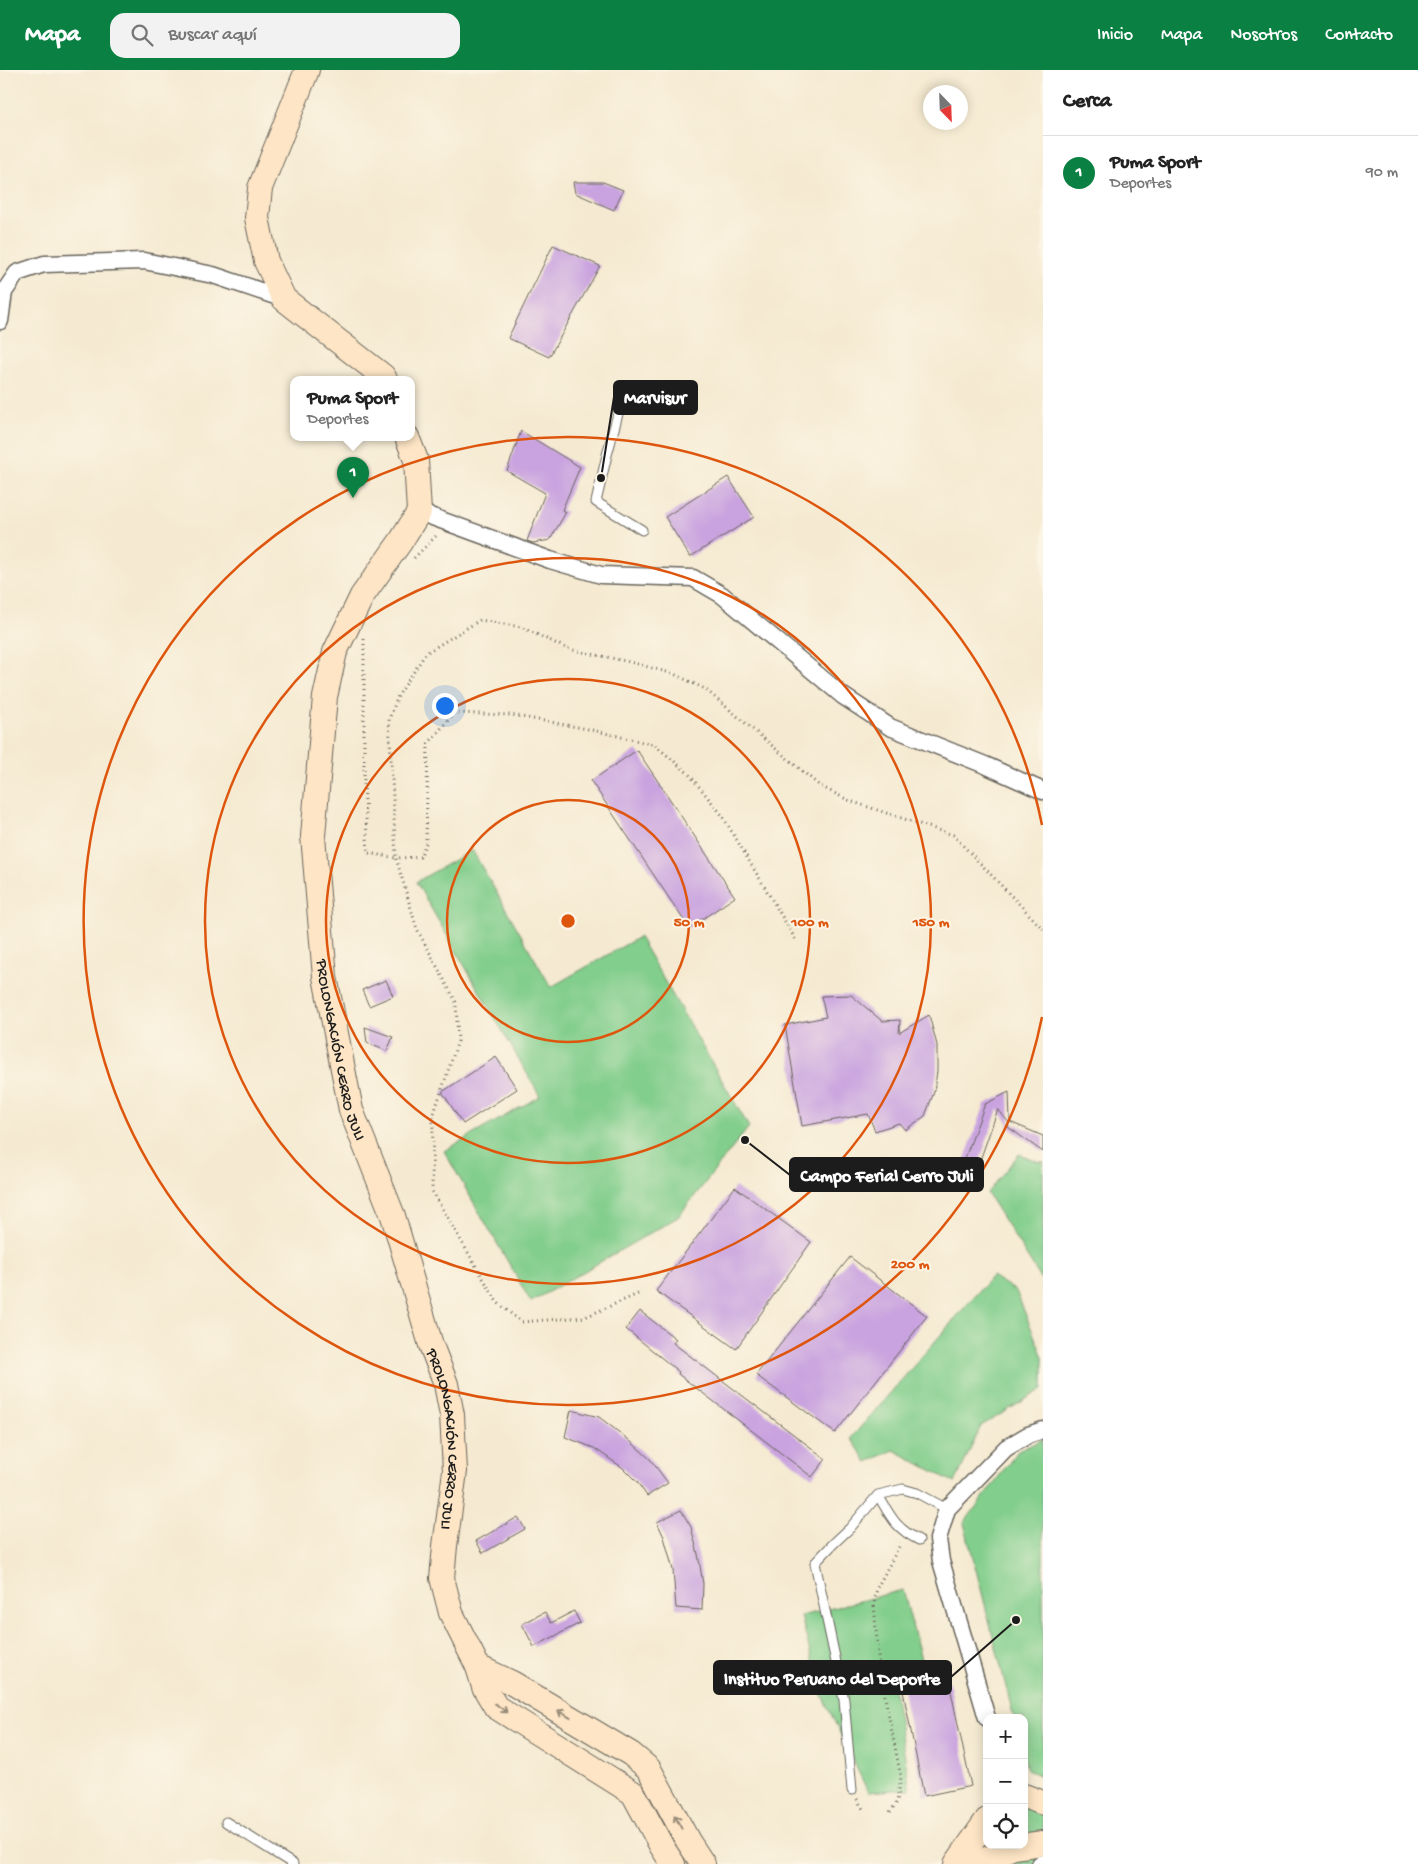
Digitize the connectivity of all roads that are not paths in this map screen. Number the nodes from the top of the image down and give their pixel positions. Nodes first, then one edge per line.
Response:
1 (307, 70) edge
2 (284, 300) junction
3 (0, 321) edge
4 (383, 376) edge
5 (620, 410) dead end
6 (409, 441) edge
7 (418, 512) junction
8 (642, 530) dead end
9 (1043, 791) edge
10 (1043, 1430) edge
11 (878, 1495) junction
12 (947, 1509) junction
13 (919, 1540) dead end
14 (478, 1667) junction
15 (986, 1714) edge
16 (852, 1790) dead end
17 (1028, 1797) edge
18 (1043, 1803) edge
19 (226, 1822) dead end
20 (983, 1826) edge
21 (1043, 1843) edge
22 (293, 1864) edge
23 (673, 1864) edge
24 (703, 1864) edge
25 (956, 1864) edge
26 (976, 1864) edge

1 - 2 street
2 - 3 street
2 - 4 street
5 - 8 lane
6 - 7 street
7 - 9 street
7 - 14 street, PROLONGACIÓN CERRO JULI
10 - 12 street
11 - 12 lane
11 - 13 lane
11 - 16 lane
12 - 15 street
14 -> 23 street, PROLONGACIÓN CERRO JULI
24 -> 14 street
17 - 18 street
19 - 22 lane
20 - 25 street
21 - 26 street

